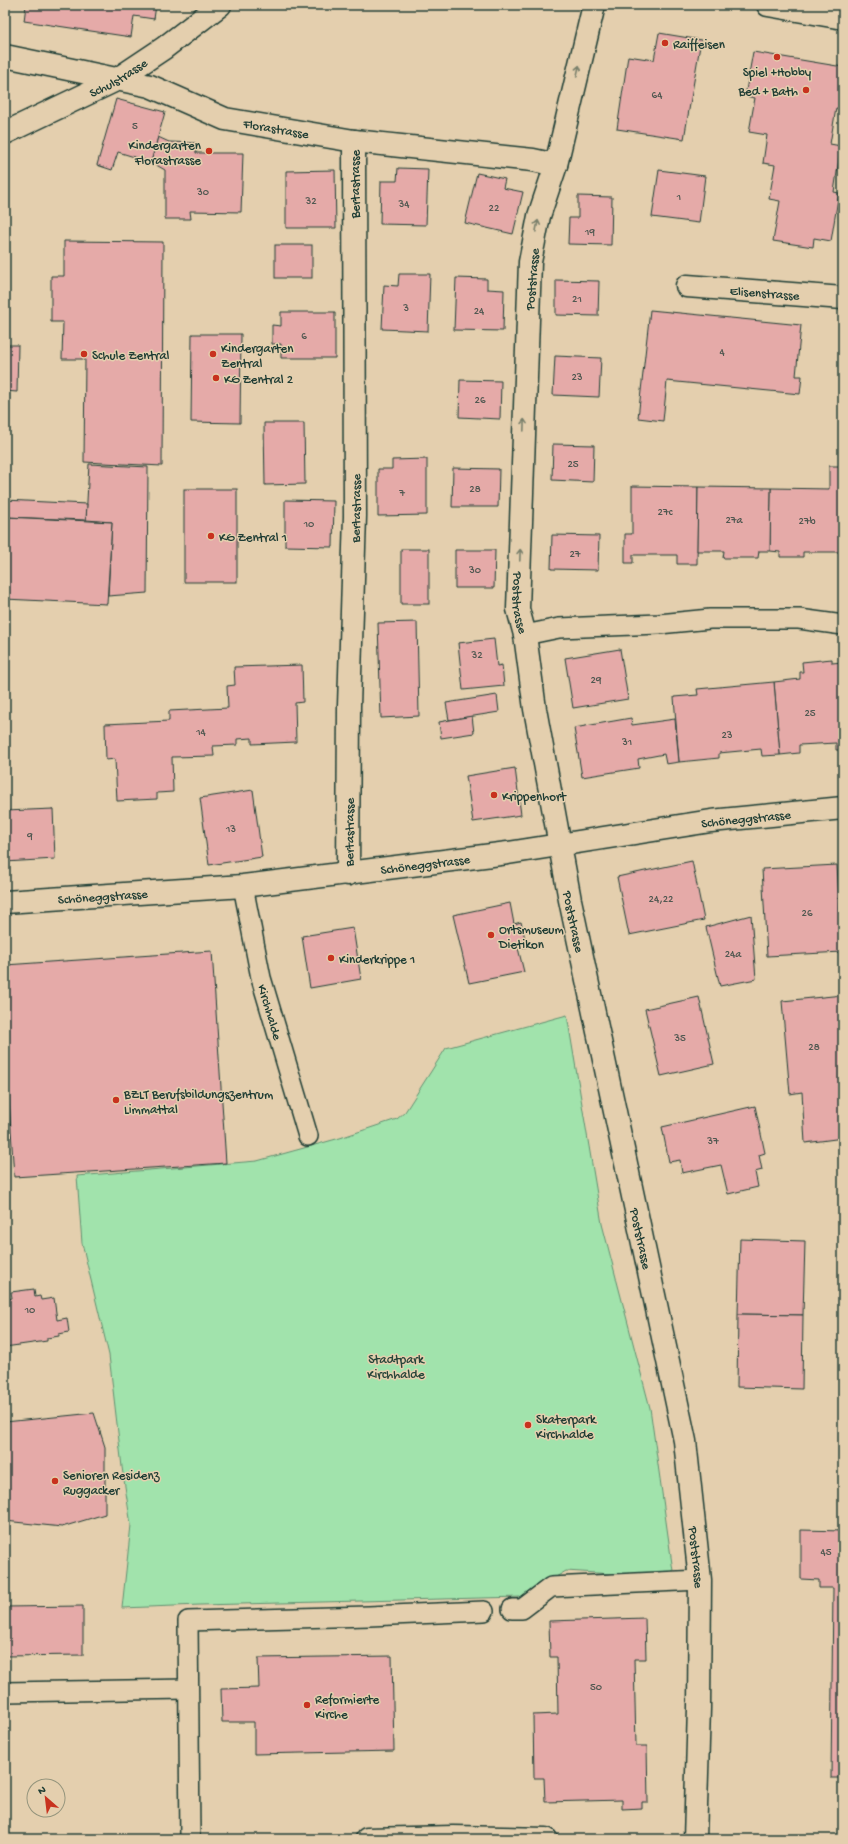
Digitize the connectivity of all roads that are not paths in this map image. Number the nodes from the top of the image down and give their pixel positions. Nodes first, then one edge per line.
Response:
1 (220, 5) edge
2 (594, 5) edge
3 (768, 5) edge
4 (843, 18) edge
5 (5, 56) edge
6 (116, 80) junction
7 (5, 133) edge
8 (354, 141) junction
9 (556, 164) junction
10 (687, 286) dead end
11 (843, 298) edge
12 (843, 625) edge
13 (525, 635) junction
14 (843, 808) edge
15 (560, 846) junction
16 (348, 874) junction
17 (243, 886) junction
18 (5, 902) edge
19 (308, 1136) dead end
20 (700, 1580) junction
21 (512, 1609) dead end
22 (484, 1611) dead end
23 (188, 1689) junction
24 (5, 1692) edge
25 (190, 1839) edge
26 (367, 1839) edge
27 (546, 1839) edge
28 (695, 1839) edge

1 - 6 street, Schulstrasse
9 -> 2 street, Poststrasse
3 - 4 street
5 - 6 street, Florastrasse
6 - 7 street, Schulstrasse
6 - 8 street, Florastrasse
8 - 9 street, Florastrasse
8 - 16 street, Bertastrasse
13 -> 9 street, Poststrasse
10 - 11 street, Elisenstrasse
12 - 13 lane
13 - 15 street, Poststrasse
14 - 15 street, Schöneggstrasse
15 - 16 street, Schöneggstrasse
15 - 20 street, Poststrasse
16 - 17 street, Schöneggstrasse
17 - 18 street, Schöneggstrasse
17 - 19 lane, Kirchhalde
20 - 21 lane
20 - 28 street, Poststrasse
22 - 23 lane
23 - 24 lane
23 - 25 lane
26 - 27 street

